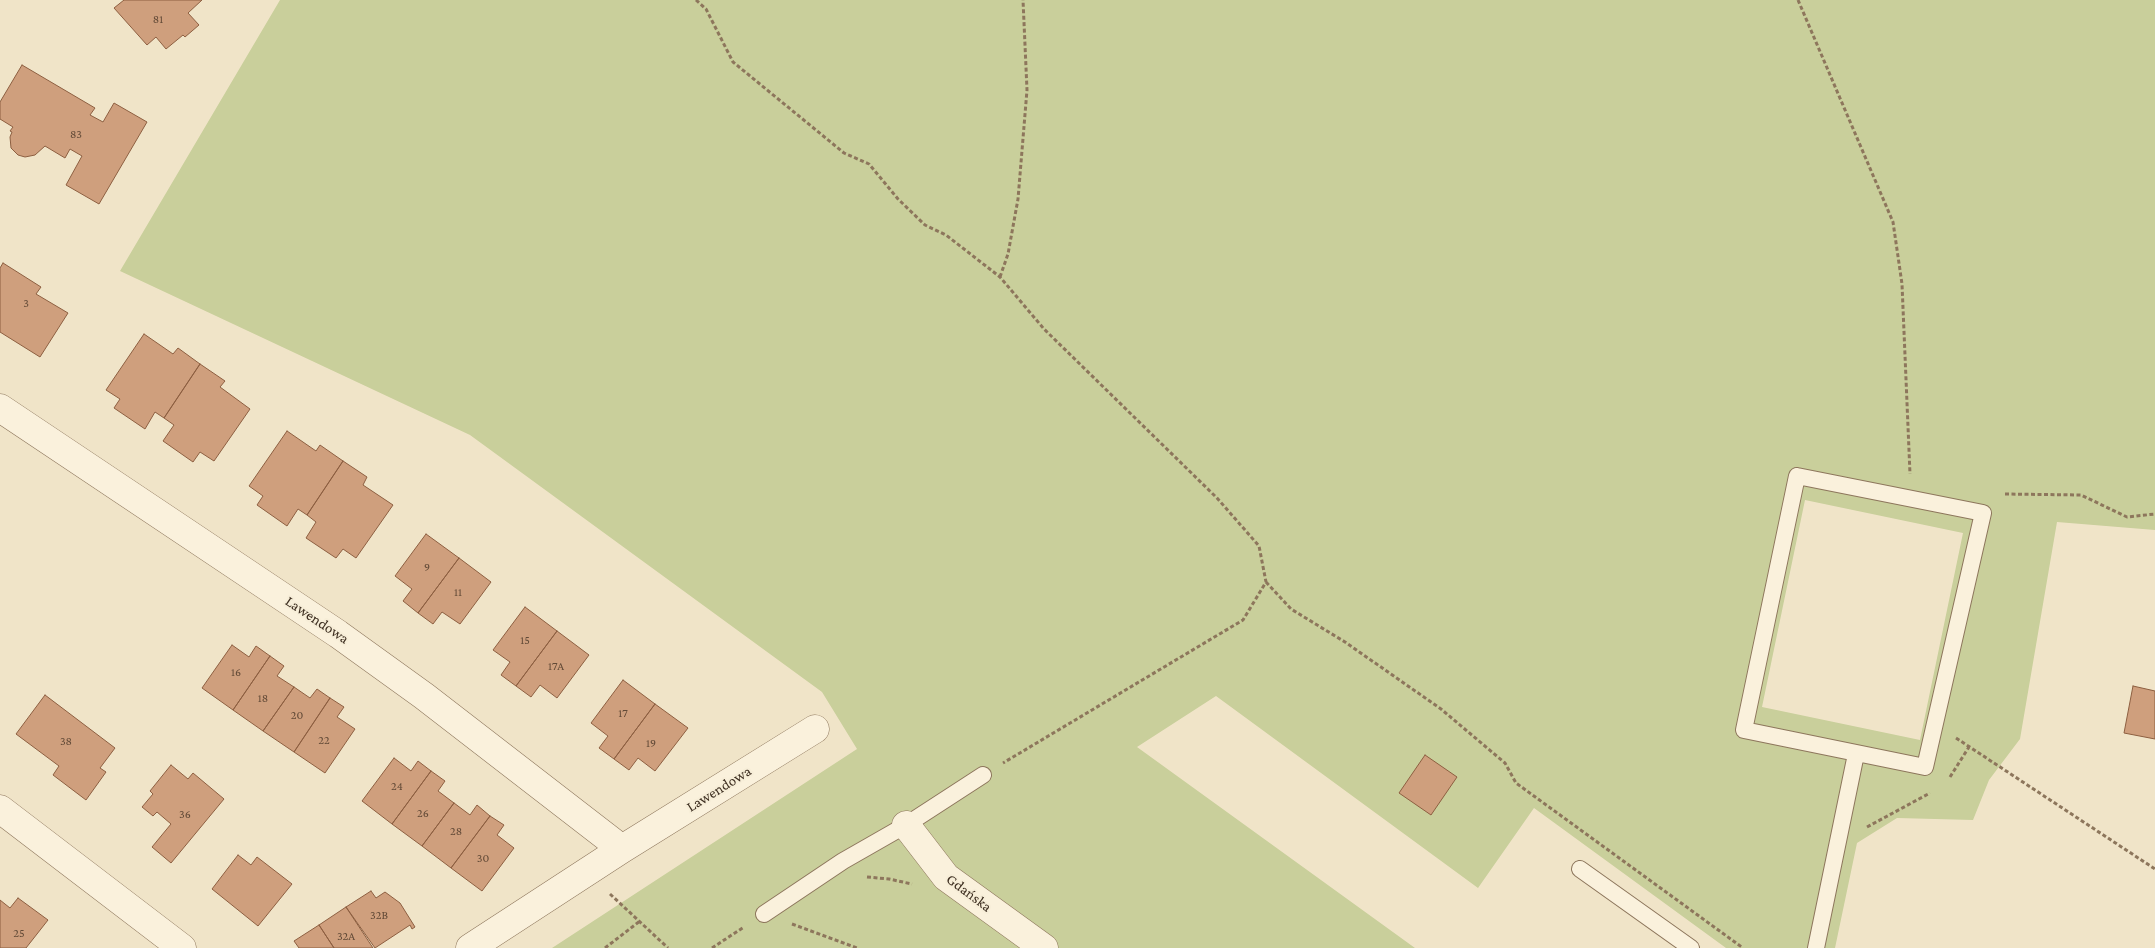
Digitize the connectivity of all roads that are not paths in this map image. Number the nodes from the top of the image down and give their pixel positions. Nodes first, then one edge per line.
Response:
1 (0, 408) edge
2 (815, 729) dead end
3 (1856, 754) junction
4 (983, 775) road end
5 (0, 810) edge
6 (906, 825) junction
7 (622, 849) junction
8 (1580, 869) dead end
9 (764, 914) road end
10 (182, 948) edge
11 (470, 948) edge
12 (1044, 948) edge
13 (1691, 948) edge
14 (1816, 948) edge

1 - 7 street, Lawendowa
2 - 7 street, Lawendowa
3 - 3 lane
3 - 14 lane
4 - 6 lane
5 - 10 street
6 - 9 lane
6 - 12 street, Gdańska
7 - 11 street, Lawendowa
8 - 13 lane

